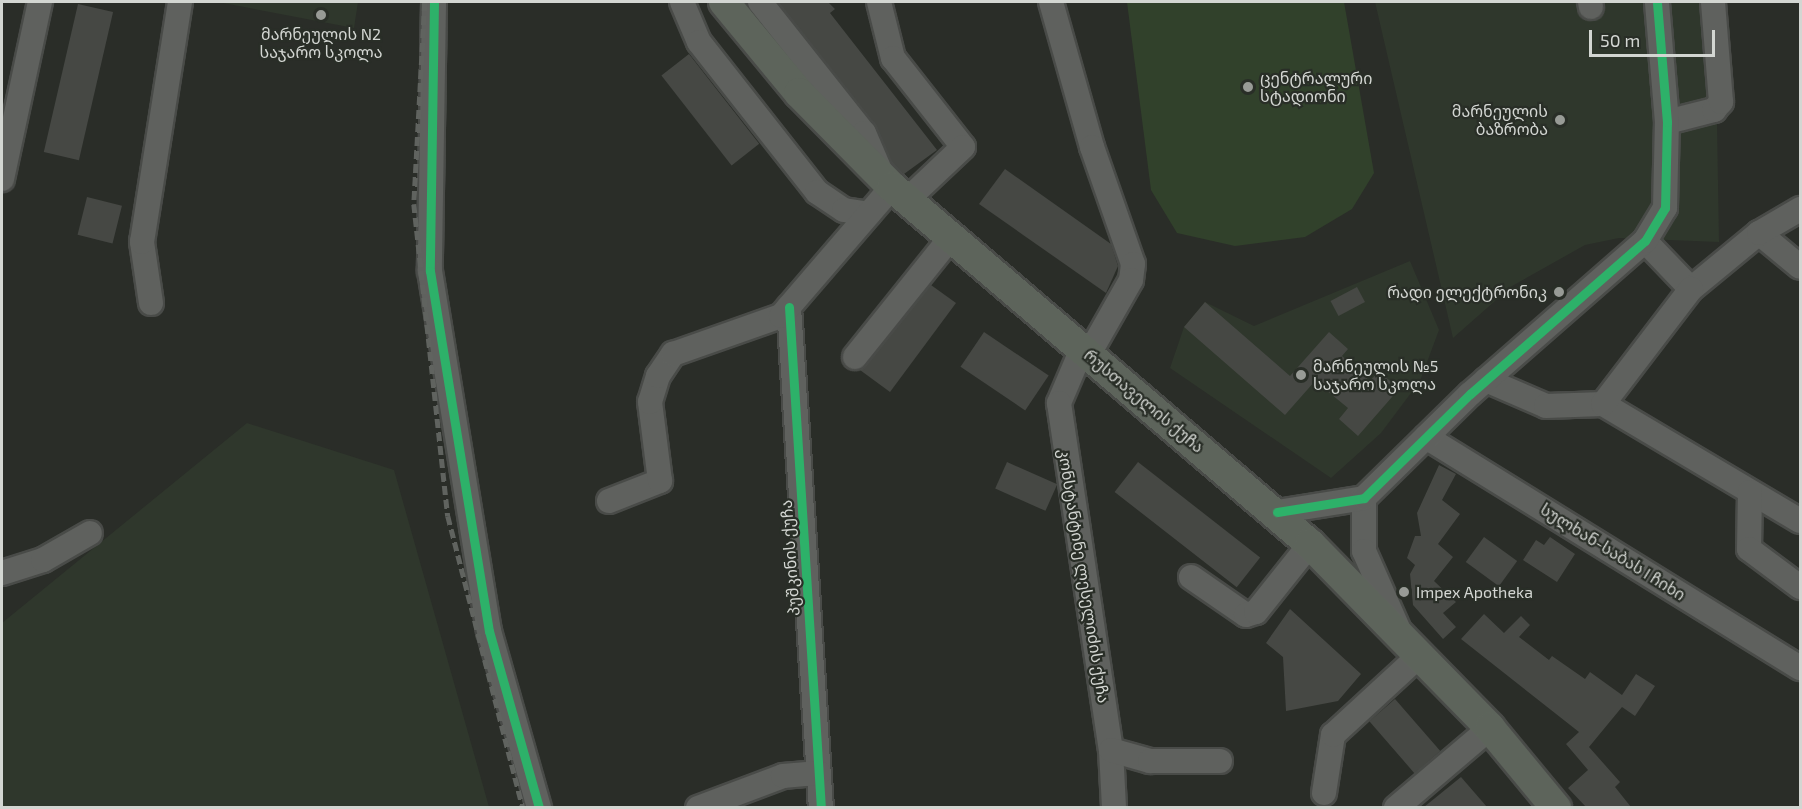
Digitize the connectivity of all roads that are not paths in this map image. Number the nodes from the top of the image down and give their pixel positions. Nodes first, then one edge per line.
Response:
1 (40, 2) edge
2 (180, 2) edge
3 (434, 2) edge
4 (682, 2) edge
5 (724, 2) edge
6 (760, 2) edge
7 (879, 2) edge
8 (1051, 2) edge
9 (1657, 2) edge
10 (1713, 2) edge
11 (1667, 122) junction
12 (2, 179) edge
13 (894, 188) junction
14 (1800, 209) edge
15 (869, 214) junction
16 (1759, 233) junction
17 (951, 237) junction
18 (1645, 241) junction
19 (1800, 267) edge
20 (1691, 290) junction
21 (152, 303) dead end
22 (789, 307) junction
23 (1085, 352) junction
24 (855, 357) dead end
25 (1486, 380) junction
26 (1604, 404) junction
27 (1426, 437) junction
28 (1750, 492) junction
29 (1364, 498) junction
30 (609, 501) dead end
31 (1277, 512) junction
32 (1800, 521) edge
33 (90, 533) dead end
34 (1310, 544) junction
35 (2, 573) edge
36 (1191, 577) dead end
37 (1800, 587) edge
38 (1410, 646) junction
39 (1800, 668) edge
40 (1490, 728) junction
41 (1111, 750) junction
42 (1220, 761) dead end
43 (819, 774) junction
44 (1324, 793) dead end
45 (539, 807) edge
46 (699, 807) edge
47 (821, 807) edge
48 (1114, 807) edge
49 (1396, 807) edge
50 (1556, 807) edge

1 - 12 street
2 - 21 street
3 - 45 street
4 - 15 street
5 - 13 main road, რუსთაველის ქუჩა
6 - 13 street
7 - 13 street
8 - 23 street, კონსტანტინე ლესელიძის ქუჩა
9 - 11 street
10 - 11 street
11 - 18 street
13 - 15 street
13 - 17 main road, რუსთაველის ქუჩა
14 - 16 street
15 - 22 street
16 - 19 street
16 - 20 street
17 - 23 main road, რუსთაველის ქუჩა
17 - 24 street
18 - 20 street
18 - 25 street
20 - 26 street
22 - 30 street
22 - 43 street, პუშკინის ქუჩა
23 - 31 main road, რუსთაველის ქუჩა
23 - 41 street, კონსტანტინე ლესელიძის ქუჩა
25 - 26 street
25 - 27 street
26 - 28 street
27 - 29 street
27 - 39 street, სულხან-საბას I ჩიხი
28 - 32 street
28 - 37 street
29 - 31 street
29 - 38 street
31 - 34 main road, რუსთაველის ქუჩა
33 - 35 street
34 - 36 street
34 - 38 main road, რუსთაველის ქუჩა
38 - 40 main road, რუსთაველის ქუჩა
38 - 44 street
40 - 49 street
40 - 50 main road, რუსთაველის ქუჩა
41 - 42 street
41 - 48 street, კონსტანტინე ლესელიძის ქუჩა
43 - 46 street
43 - 47 street, პუშკინის ქუჩა

